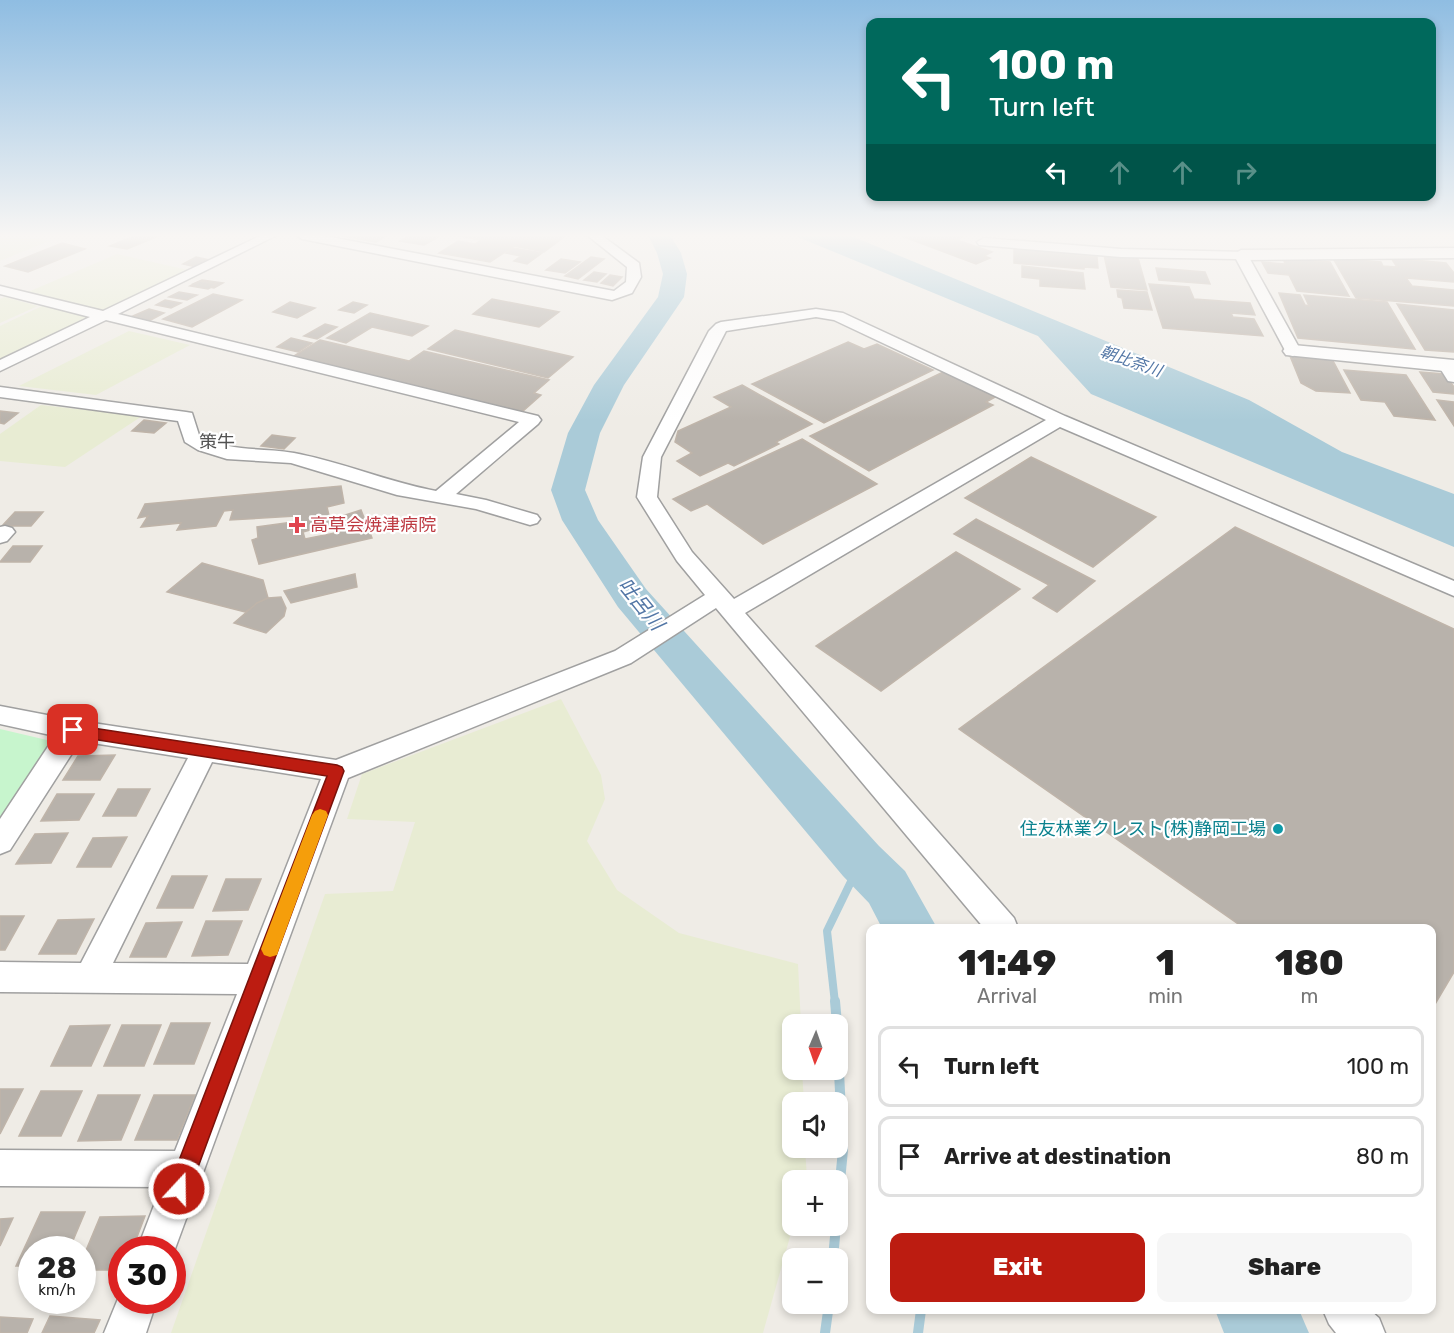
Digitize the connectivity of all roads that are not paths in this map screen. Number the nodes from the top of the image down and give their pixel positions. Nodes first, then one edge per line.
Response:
1 (29, 297) edge
2 (144, 297) edge
3 (1264, 297) edge
4 (106, 316) junction
5 (1293, 351) joint
6 (0, 366) edge
7 (1451, 369) edge
8 (0, 392) edge
9 (1059, 420) junction
10 (442, 496) junction
11 (530, 519) dead end
12 (0, 532) edge
13 (0, 537) edge
14 (1454, 589) edge
15 (725, 603) junction
16 (0, 715) edge
17 (73, 730) junction
18 (205, 750) junction
19 (337, 771) junction
20 (0, 842) edge
21 (1001, 924) edge
22 (0, 977) edge
23 (90, 977) junction
24 (259, 979) junction
25 (0, 1168) edge
26 (187, 1169) junction
27 (161, 1236) edge
28 (132, 1314) edge
29 (1347, 1314) edge
30 (125, 1333) edge
31 (1364, 1333) edge

1 - 4 street
2 - 4 street
3 - 5 street
4 - 6 street
4 - 10 street
5 - 7 street
8 - 10 street
9 - 14 street
9 - 15 street
9 - 15 street
10 - 11 street
12 - 13 street
15 - 19 street
15 - 21 street
16 - 17 street
17 - 18 street
17 - 20 street
18 - 19 street
18 - 23 street
19 - 24 street
22 - 23 street
23 - 24 street
24 - 26 street
25 - 26 street
26 - 27 street
28 - 30 street
29 - 31 street

